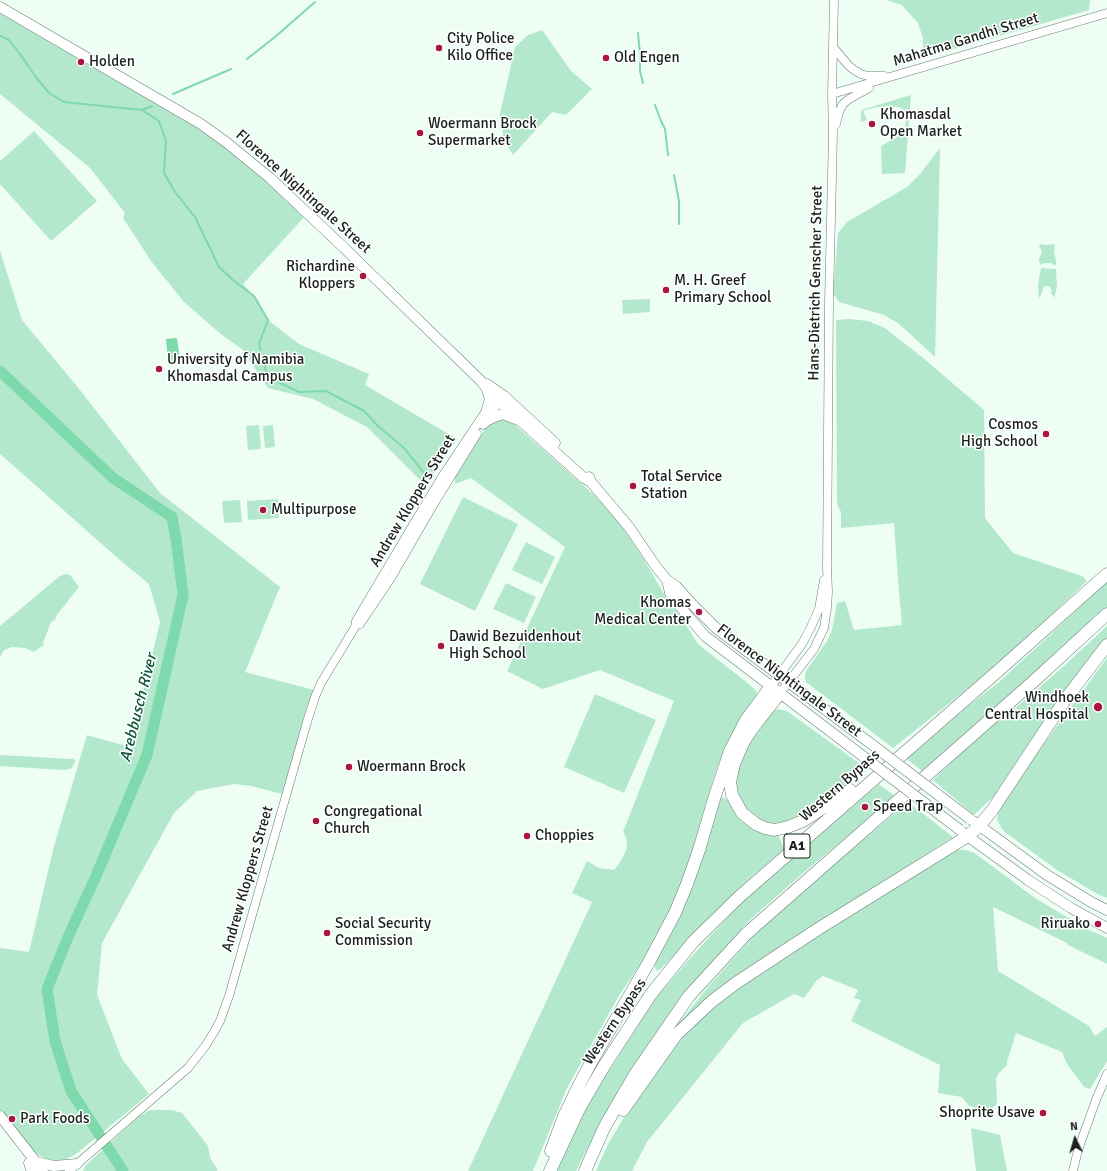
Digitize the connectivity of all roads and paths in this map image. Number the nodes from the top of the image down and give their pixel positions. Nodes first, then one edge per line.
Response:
1 (834, 0) edge
2 (0, 6) edge
3 (1107, 12) edge
4 (833, 47) junction
5 (900, 75) junction
6 (832, 94) junction
7 (833, 134) junction
8 (484, 385) junction
9 (499, 397) junction
10 (487, 409) junction
11 (484, 424) junction
12 (526, 425) junction
13 (591, 482) junction
14 (827, 567) junction
15 (1107, 574) edge
16 (667, 580) junction
17 (1107, 614) edge
18 (355, 627) junction
19 (1107, 645) edge
20 (778, 674) junction
21 (789, 682) junction
22 (775, 689) junction
23 (889, 765) junction
24 (975, 822) junction
25 (964, 833) junction
26 (1107, 910) edge
27 (1107, 928) edge
28 (1107, 1074) edge
29 (0, 1116) edge
30 (0, 1124) edge
31 (78, 1165) edge
32 (34, 1167) edge
33 (43, 1171) edge
34 (69, 1171) edge
35 (543, 1171) edge
36 (550, 1171) edge
37 (585, 1171) edge
38 (588, 1171) edge
39 (1073, 1171) edge

1 - 4 street, Hans-Dietrich Genscher Street
2 - 8 main road, Florence Nightingale Street
3 - 5 street, Mahatma Gandhi Street
4 - 5 street
4 - 6 street, Hans-Dietrich Genscher Street
5 - 6 street, Mahatma Gandhi Street
5 - 7 street
6 - 7 street, Hans-Dietrich Genscher Street
7 - 14 street, Hans-Dietrich Genscher Street
8 - 9 main road, Florence Nightingale Street
8 - 10 main road
9 - 10 street, Andrew Kloppers Street
9 - 11 street, Andrew Kloppers Street
9 - 12 main road, Florence Nightingale Street
9 - 13 main road, Florence Nightingale Street
10 - 18 street, Andrew Kloppers Street
11 - 12 main road
11 - 18 street, Andrew Kloppers Street
12 - 13 main road, Florence Nightingale Street
13 - 16 main road, Florence Nightingale Street
14 - 20 street, Hans-Dietrich Genscher Street
14 - 21 street, Hans-Dietrich Genscher Street
15 - 23 highway, Western Bypass / A1
16 - 20 main road, Florence Nightingale Street
16 - 22 main road, Florence Nightingale Street
17 - 37 highway, A1
18 - 31 street, Andrew Kloppers Street
19 - 24 highway
20 - 21 main road, Florence Nightingale Street
20 - 22 street, Hans-Dietrich Genscher Street
21 - 22 street, Hans-Dietrich Genscher Street
21 - 24 main road, Florence Nightingale Street, bridge
22 - 23 highway
22 - 25 main road, Florence Nightingale Street, bridge
22 - 35 highway
23 - 36 highway, Western Bypass / A1
24 - 25 highway
24 - 26 main road, Florence Nightingale Street
25 - 27 main road, Florence Nightingale Street
25 - 38 highway
28 - 39 street
29 - 32 main road
30 - 32 main road
31 - 32 main road
31 - 34 street
32 - 33 main road

